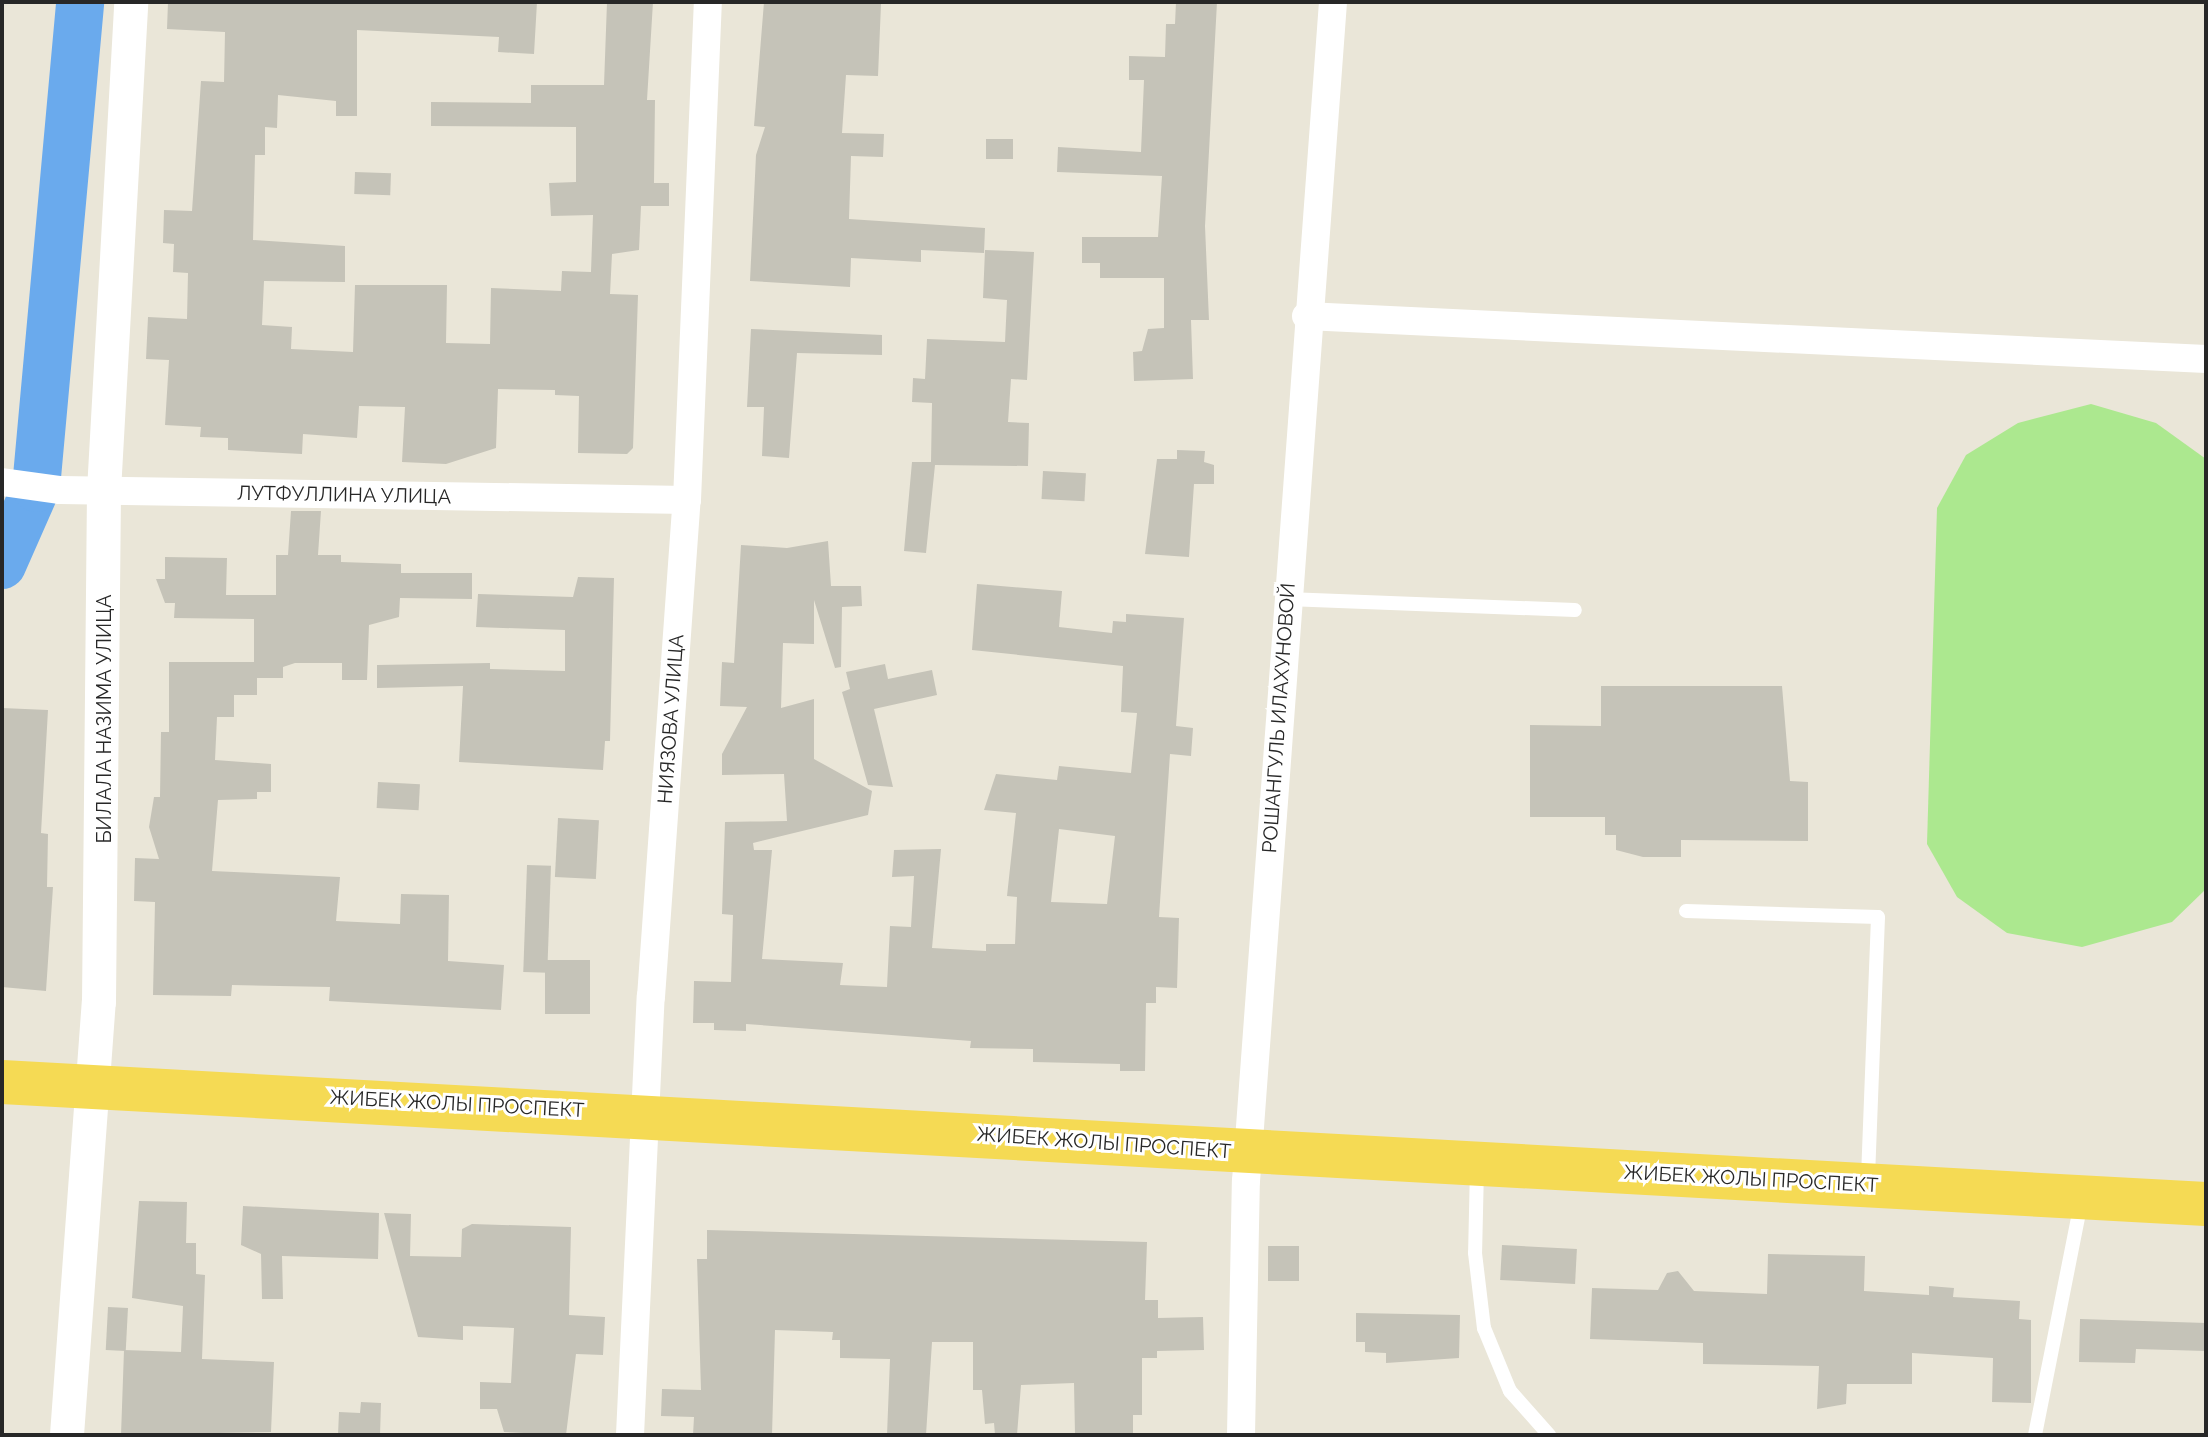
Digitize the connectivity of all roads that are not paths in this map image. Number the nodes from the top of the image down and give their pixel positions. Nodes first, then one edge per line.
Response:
1 (131, 2) edge
2 (708, 2) edge
3 (1333, 2) edge
4 (1306, 316) junction
5 (2206, 359) edge
6 (2, 482) edge
7 (104, 491) junction
8 (687, 500) junction
9 (1287, 599) junction
10 (1575, 610) dead end
11 (1686, 911) dead end
12 (2, 1082) edge
13 (92, 1086) junction
14 (646, 1114) junction
15 (1250, 1152) junction
16 (1477, 1164) junction
17 (1868, 1185) junction
18 (2081, 1197) junction
19 (2206, 1204) edge
20 (67, 1435) edge
21 (630, 1435) edge
22 (1241, 1435) edge
23 (1549, 1435) edge
24 (2035, 1435) edge

1 - 7 street, БИЛАЛА НАЗИМА УЛИЦА
2 - 8 street, НИЯЗОВА УЛИЦА
3 - 4 street, РОШАНГУЛЬ ИЛАХУНОВОЙ
4 - 5 street
4 - 9 street, РОШАНГУЛЬ ИЛАХУНОВОЙ
6 - 7 street, ЛУТФУЛЛИНА УЛИЦА
7 - 8 street, ЛУТФУЛЛИНА УЛИЦА
7 - 13 street, БИЛАЛА НАЗИМА УЛИЦА
8 - 14 street, НИЯЗОВА УЛИЦА
9 - 10 lane
9 - 15 street, РОШАНГУЛЬ ИЛАХУНОВОЙ
11 - 17 lane
12 - 13 highway, ЖИБЕК ЖОЛЫ ПРОСПЕКТ
13 - 14 highway, ЖИБЕК ЖОЛЫ ПРОСПЕКТ
13 - 20 street, БИЛАЛА НАЗИМА УЛИЦА
14 - 15 highway, ЖИБЕК ЖОЛЫ ПРОСПЕКТ
14 - 21 street, НИЯЗОВА УЛИЦА
15 - 16 highway, ЖИБЕК ЖОЛЫ ПРОСПЕКТ
15 - 22 street, РОШАНГУЛЬ ИЛАХУНОВОЙ
16 - 17 highway, ЖИБЕК ЖОЛЫ ПРОСПЕКТ
16 - 23 lane
17 - 18 highway, ЖИБЕК ЖОЛЫ ПРОСПЕКТ
18 - 19 highway, ЖИБЕК ЖОЛЫ ПРОСПЕКТ
18 - 24 lane

